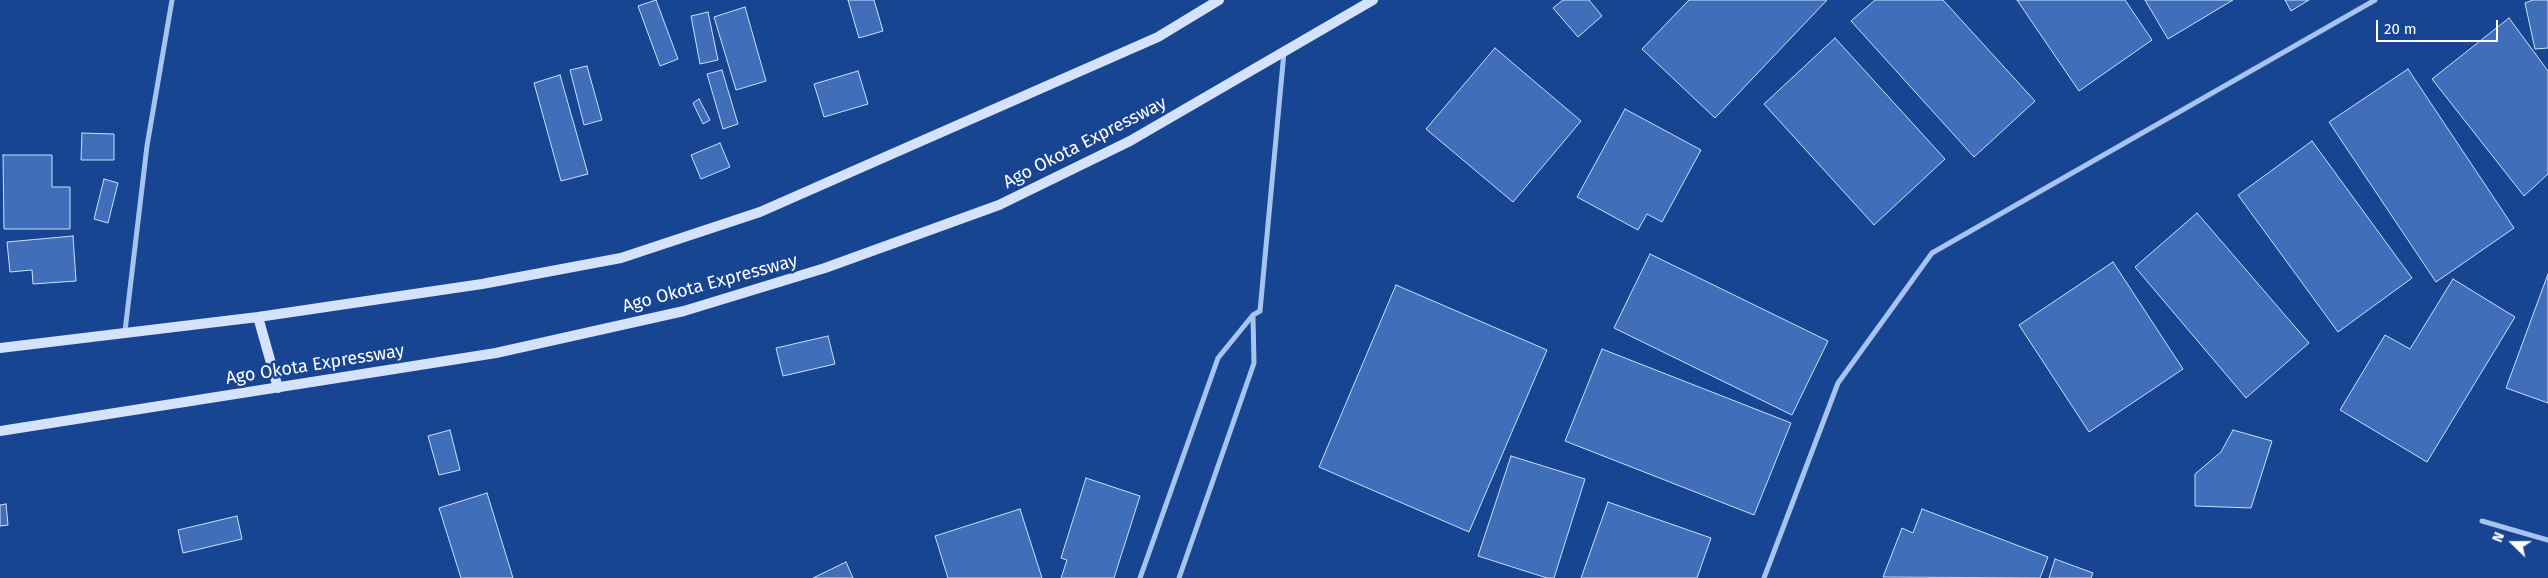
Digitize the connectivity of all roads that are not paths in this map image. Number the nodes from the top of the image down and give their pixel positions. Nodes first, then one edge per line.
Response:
1 (172, 0) edge
2 (1219, 0) edge
3 (1372, 0) edge
4 (2375, 0) edge
5 (1284, 51) junction
6 (1253, 315) junction
7 (258, 316) junction
8 (124, 331) junction
9 (0, 348) edge
10 (278, 388) junction
11 (0, 431) edge
12 (2482, 521) dead end
13 (2548, 540) edge
14 (1140, 578) edge
15 (1179, 578) edge
16 (1764, 578) edge

1 - 8 street
2 - 7 main road
3 - 5 main road, Ago Okota Expressway
4 - 16 street
5 - 6 street
5 - 10 main road, Ago Okota Expressway
6 - 14 street
6 - 15 street
7 - 8 main road
7 - 10 main road
8 - 9 main road
10 - 11 main road, Ago Okota Expressway
12 - 13 street

